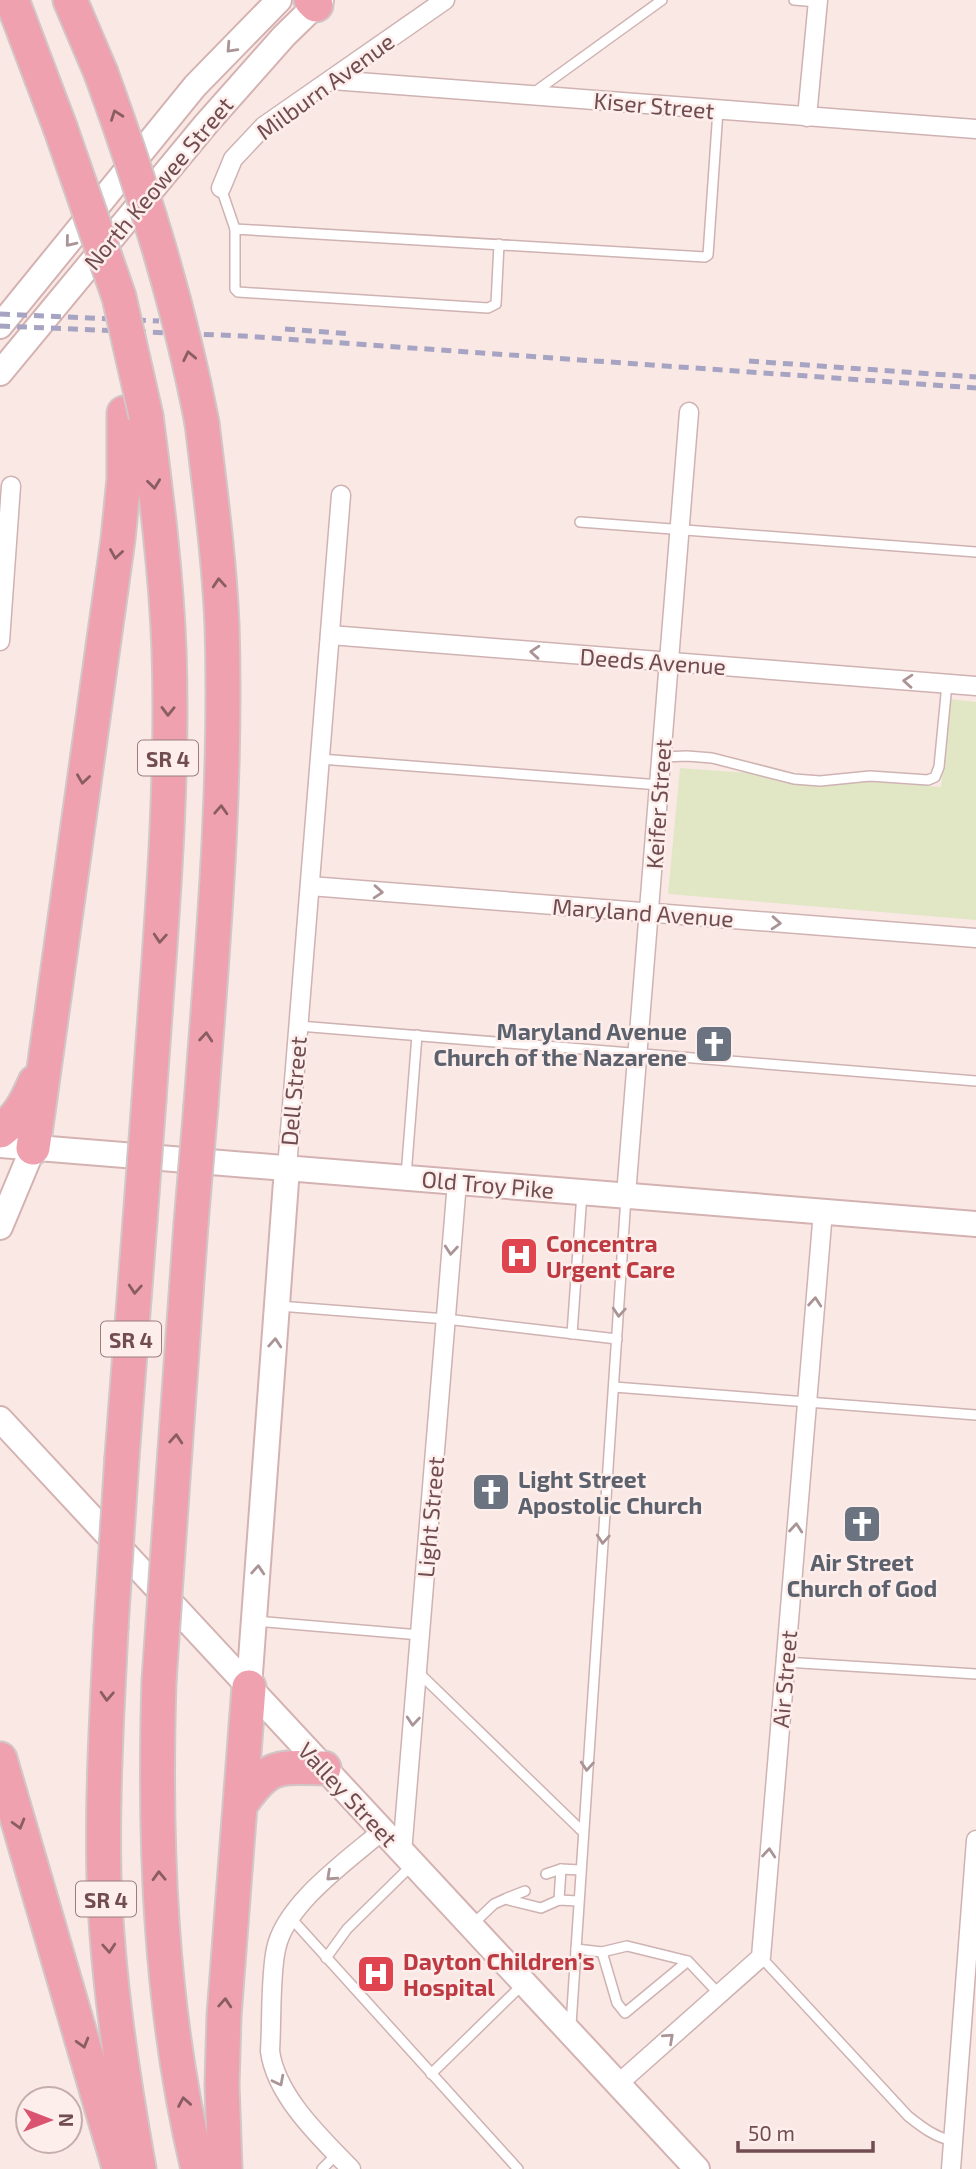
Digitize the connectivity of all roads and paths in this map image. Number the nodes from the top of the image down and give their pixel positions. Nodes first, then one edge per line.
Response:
1 (12, 0) edge
2 (71, 0) edge
3 (279, 0) edge
4 (446, 0) edge
5 (662, 0) edge
6 (794, 0) edge
7 (818, 1) edge
8 (316, 2) edge
9 (332, 80) junction
10 (530, 95) junction
11 (718, 110) junction
12 (807, 117) junction
13 (976, 129) edge
14 (221, 188) joint
15 (235, 229) junction
16 (499, 244) junction
17 (0, 326) edge
18 (0, 373) edge
19 (689, 412) dead end
20 (135, 414) junction
21 (6, 490) edge
22 (341, 495) dead end
23 (580, 522) dead end
24 (680, 531) junction
25 (976, 552) edge
26 (330, 635) junction
27 (0, 641) edge
28 (669, 662) junction
29 (947, 684) junction
30 (976, 686) edge
31 (662, 757) junction
32 (320, 759) junction
33 (660, 785) junction
34 (310, 886) junction
35 (650, 913) junction
36 (976, 938) edge
37 (299, 1026) junction
38 (417, 1035) junction
39 (639, 1052) junction
40 (44, 1060) junction
41 (976, 1081) edge
42 (0, 1131) edge
43 (0, 1145) edge
44 (33, 1148) junction
45 (287, 1168) junction
46 (406, 1178) junction
47 (457, 1182) junction
48 (582, 1192) junction
49 (626, 1195) junction
50 (823, 1211) junction
51 (1, 1220) edge
52 (976, 1224) edge
53 (277, 1306) junction
54 (446, 1319) junction
55 (572, 1334) junction
56 (617, 1339) junction
57 (614, 1387) junction
58 (807, 1402) junction
59 (976, 1415) edge
60 (0, 1419) edge
61 (255, 1622) junction
62 (420, 1635) junction
63 (785, 1662) junction
64 (417, 1671) junction
65 (976, 1674) edge
66 (249, 1687) junction
67 (0, 1759) edge
68 (324, 1768) junction
69 (241, 1804) junction
70 (382, 1831) junction
71 (583, 1832) junction
72 (976, 1840) edge
73 (407, 1858) junction
74 (561, 1869) junction
75 (580, 1870) junction
76 (546, 1874) dead end
77 (525, 1891) dead end
78 (505, 1899) junction
79 (559, 1900) junction
80 (578, 1902) junction
81 (290, 1917) junction
82 (973, 1923) edge
83 (471, 1926) junction
84 (576, 1949) junction
85 (602, 1952) junction
86 (761, 1957) junction
87 (326, 1958) junction
88 (688, 1961) junction
89 (524, 1983) junction
90 (719, 1994) junction
91 (570, 2033) junction
92 (431, 2074) junction
93 (618, 2084) junction
94 (953, 2141) junction
95 (337, 2154) junction
96 (121, 2169) edge
97 (139, 2169) edge
98 (198, 2169) edge
99 (225, 2169) edge
100 (322, 2169) edge
101 (351, 2169) edge
102 (518, 2169) edge
103 (696, 2169) edge
104 (951, 2169) edge

1 - 20 highway, bridge
98 -> 2 highway, SR 4, bridge
3 -> 17 main road, North Keowee Street
4 - 9 street, Milburn Avenue
5 - 10 lane
6 - 7 lane
7 - 12 street
8 - 18 main road, North Keowee Street
9 - 10 street, Kiser Street
9 - 14 street, Milburn Avenue
10 - 11 street, Kiser Street
11 - 12 street, Kiser Street
11 - 16 lane
12 - 13 street, Kiser Street
14 - 15 lane
15 - 16 lane
15 - 16 lane
19 - 24 street, Keifer Street
20 -> 40 highway
20 -> 97 highway, SR 4, bridge
21 - 27 street
22 - 26 street, Dell Street
23 - 24 lane
24 - 25 lane
24 - 28 street, Keifer Street
28 -> 26 street, Deeds Avenue
26 - 32 street, Dell Street
29 -> 28 street, Deeds Avenue
28 - 31 street, Keifer Street
29 - 30 street, Deeds Avenue
29 - 31 lane
31 - 33 street, Keifer Street
32 - 33 lane
32 - 34 street, Dell Street
33 - 35 street, Keifer Street
34 -> 35 street, Maryland Avenue
34 - 37 street, Dell Street
35 -> 36 street, Maryland Avenue
35 - 39 street, Keifer Street
37 - 38 lane
37 - 45 street, Dell Street
38 - 39 lane
38 - 46 lane
39 - 41 lane
39 - 49 street, Keifer Street
40 - 42 highway
40 - 44 highway
43 - 44 main road, Old Troy Pike
44 - 45 main road, Old Troy Pike
44 - 51 main road
45 - 46 main road, Old Troy Pike
45 - 53 main road, Dell Street
46 - 47 main road, Old Troy Pike
47 - 48 main road, Old Troy Pike
47 -> 54 street, Light Street
48 - 49 main road, Old Troy Pike
48 - 55 lane
49 - 50 main road, Old Troy Pike
49 -> 56 lane
50 - 52 main road, Old Troy Pike
58 -> 50 street, Air Street
53 - 54 lane
61 -> 53 main road, Dell Street
54 - 55 lane
54 - 62 street, Light Street
55 - 56 lane
56 - 57 lane
57 - 58 lane
57 -> 71 lane
58 - 59 lane
63 -> 58 street, Air Street
60 - 66 main road, Valley Street
61 - 62 lane
61 - 66 main road, Dell Street
62 - 64 street, Light Street
63 - 65 lane
86 -> 63 street, Air Street
64 - 71 lane
64 -> 73 street, Light Street
66 - 68 main road, Valley Street
66 - 69 highway
67 -> 96 highway
68 - 69 highway
68 - 70 main road, Valley Street
99 -> 69 highway
70 - 73 main road, Valley Street
70 -> 81 street
71 - 75 lane
72 - 82 street
73 - 83 main road, Valley Street
73 - 87 lane
74 - 75 lane
74 - 76 lane
74 - 79 lane
75 - 80 lane
77 - 78 lane
78 - 79 lane
78 - 83 lane
79 - 80 lane
80 - 84 lane
81 - 87 lane
81 -> 95 street
82 - 94 street
83 - 89 main road, Valley Street
84 - 85 lane
84 - 91 lane
85 - 88 lane
85 - 88 lane
86 - 90 street
86 - 94 lane
87 - 92 lane
88 - 90 lane
89 - 91 main road, Valley Street
89 - 92 lane
93 -> 90 street
91 - 93 main road, Valley Street
92 - 102 lane
93 - 103 main road, Valley Street
94 - 104 street
95 - 100 lane
95 - 101 street

